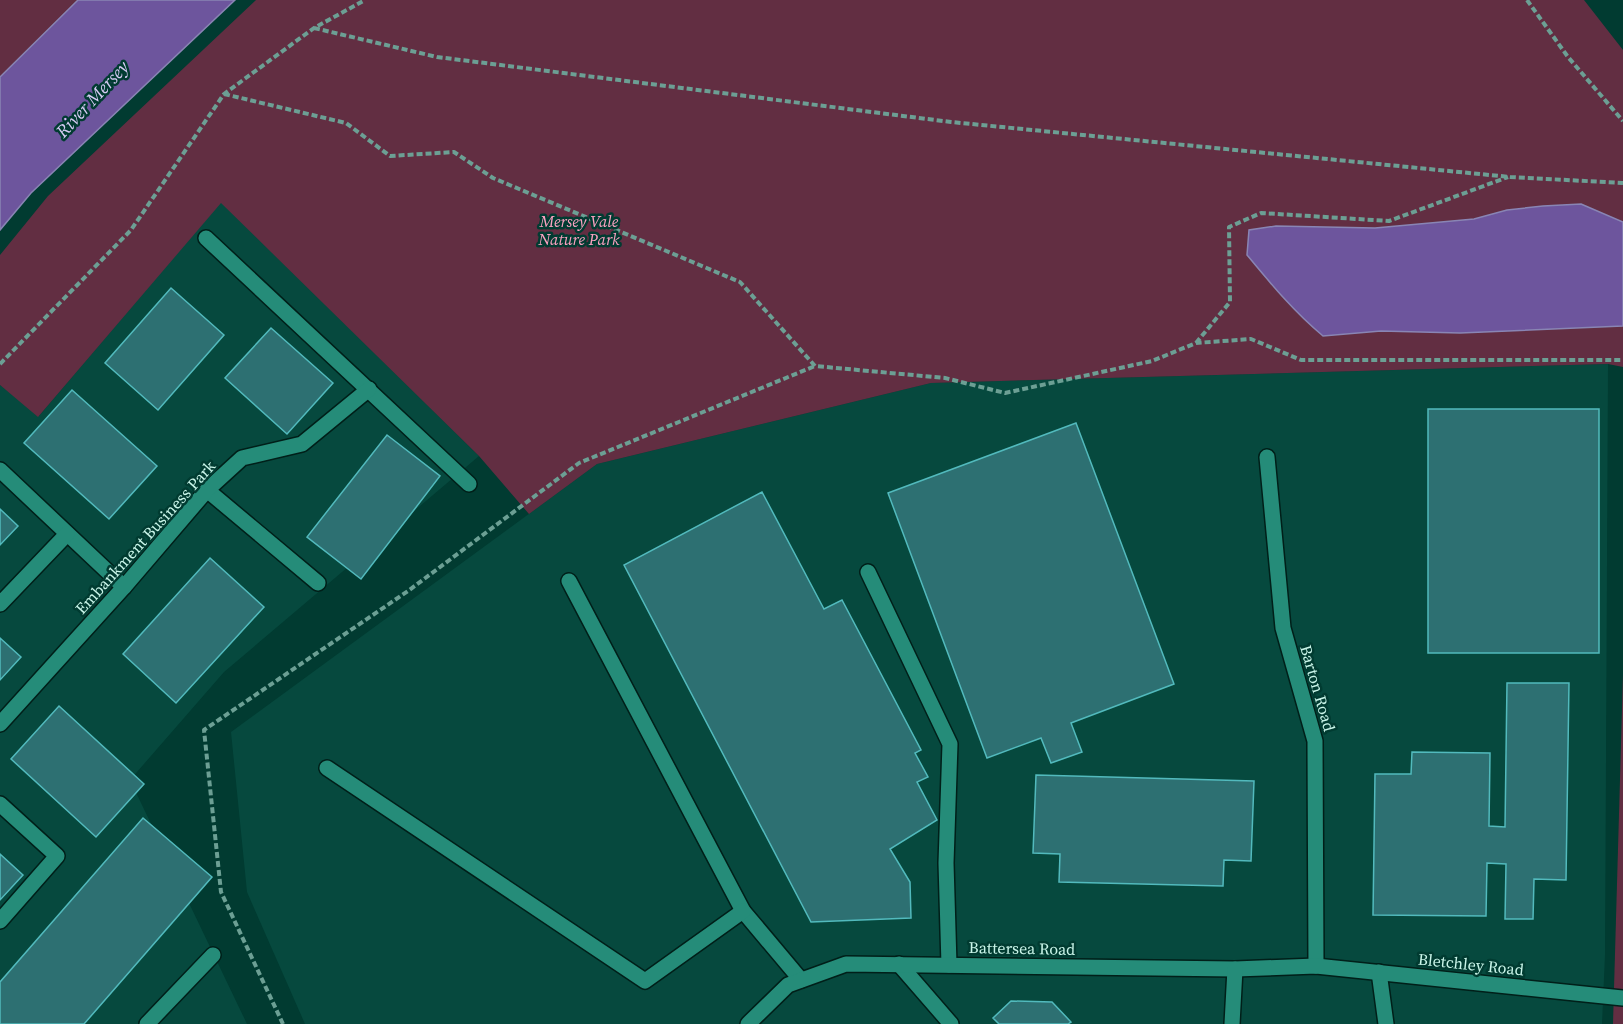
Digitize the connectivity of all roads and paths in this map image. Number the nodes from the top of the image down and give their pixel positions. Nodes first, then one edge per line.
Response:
1 (365, 0) edge
2 (1527, 0) edge
3 (314, 28) junction
4 (224, 94) junction
5 (1623, 121) edge
6 (1510, 177) junction
7 (1623, 183) edge
8 (206, 238) dead end
9 (1196, 343) junction
10 (1623, 360) edge
11 (0, 364) edge
12 (815, 366) junction
13 (369, 389) junction
14 (1267, 458) dead end
15 (0, 470) edge
16 (469, 484) dead end
17 (207, 490) junction
18 (67, 534) junction
19 (868, 572) dead end
20 (568, 581) dead end
21 (318, 583) dead end
22 (124, 587) junction
23 (0, 604) edge
24 (0, 724) edge
25 (327, 768) dead end
26 (0, 804) edge
27 (744, 911) junction
28 (0, 921) edge
29 (213, 955) dead end
30 (899, 964) junction
31 (949, 965) junction
32 (1316, 966) junction
33 (1235, 969) junction
34 (1379, 972) junction
35 (801, 980) junction
36 (1623, 998) edge
37 (147, 1024) edge
38 (283, 1024) edge
39 (748, 1024) edge
40 (951, 1024) edge
41 (1232, 1024) edge
42 (1386, 1024) edge

1 - 3 path
2 - 5 path
3 - 4 path
3 - 6 path
4 - 11 path
4 - 12 path
6 - 7 path
6 - 9 path
8 - 13 street
9 - 10 path
9 - 12 path
12 - 38 path
13 - 16 street
13 - 17 street, Embankment Business Park
14 - 32 street, Barton Road
15 - 18 street
17 - 21 street
17 - 22 street, Embankment Business Park
18 - 22 street
18 - 23 street
19 - 31 street
20 - 27 street
22 - 24 street, Embankment Business Park
25 - 27 street
26 - 28 street
27 - 35 street
29 - 37 street
30 - 31 street, Battersea Road
30 - 35 street, Battersea Road
30 - 40 street
31 - 33 street, Battersea Road
32 - 33 street, Battersea Road
32 - 34 street, Bletchley Road
33 - 41 street
34 - 36 street, Bletchley Road
34 - 42 street
35 - 39 street, Battersea Road

